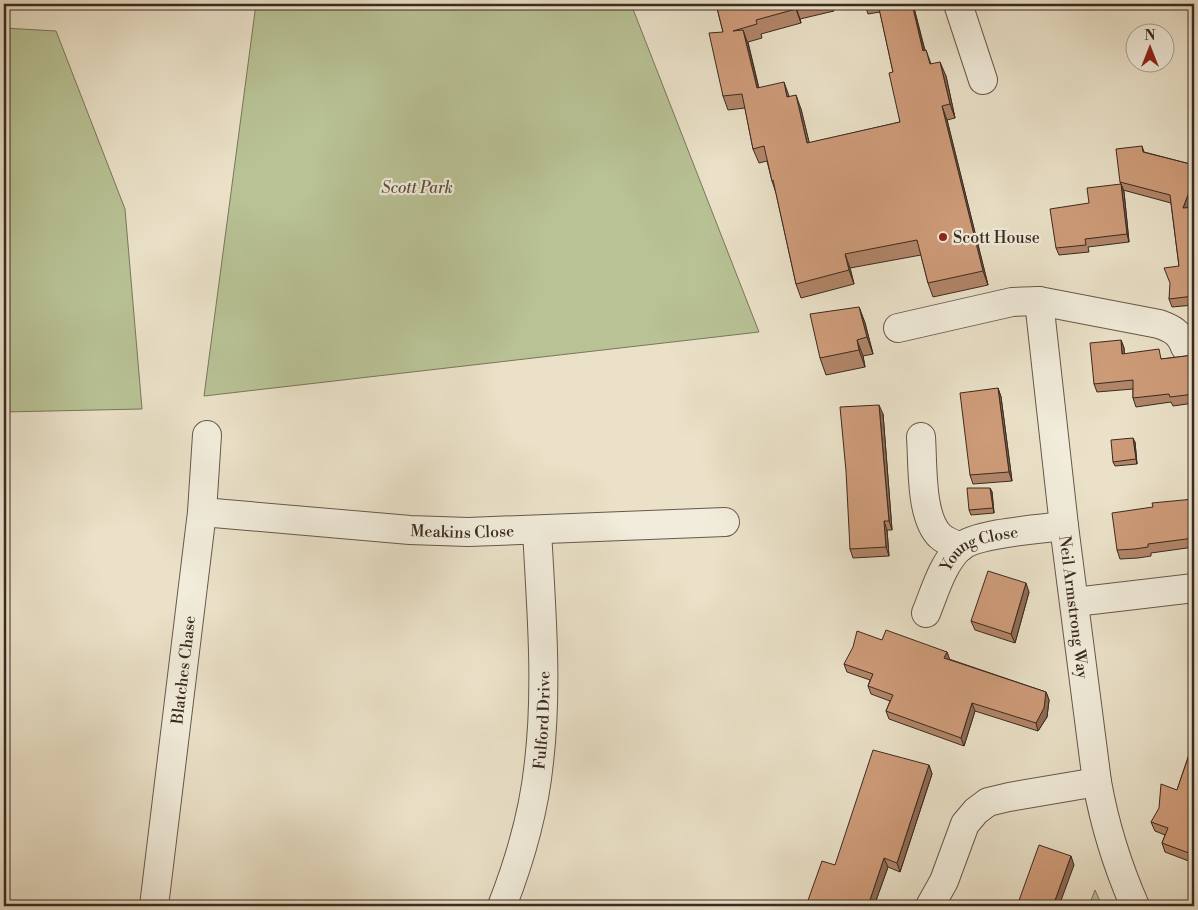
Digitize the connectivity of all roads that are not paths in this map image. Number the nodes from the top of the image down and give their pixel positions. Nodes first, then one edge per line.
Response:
1 (958, 4) edge
2 (983, 80) dead end
3 (1039, 301) junction
4 (898, 328) dead end
5 (1185, 347) dead end
6 (207, 435) dead end
7 (921, 437) dead end
8 (202, 512) junction
9 (725, 522) dead end
10 (1064, 526) junction
11 (537, 530) junction
12 (961, 547) junction
13 (1194, 588) edge
14 (1075, 602) junction
15 (926, 613) dead end
16 (1098, 782) junction
17 (154, 906) edge
18 (502, 906) edge
19 (930, 906) edge
20 (1135, 906) edge

1 - 2 street
3 - 4 street
3 - 5 street
3 - 10 street, Neil Armstrong Way
6 - 8 street, Blatches Chase
7 - 12 street
8 - 11 street, Meakins Close
8 - 17 street, Blatches Chase
9 - 11 street, Meakins Close
10 - 12 street, Young Close
10 - 14 street, Neil Armstrong Way
11 - 18 street, Fulford Drive
12 - 15 street, Young Close
13 - 14 street
14 - 16 street, Neil Armstrong Way
16 - 19 street
16 - 20 street, Neil Armstrong Way

